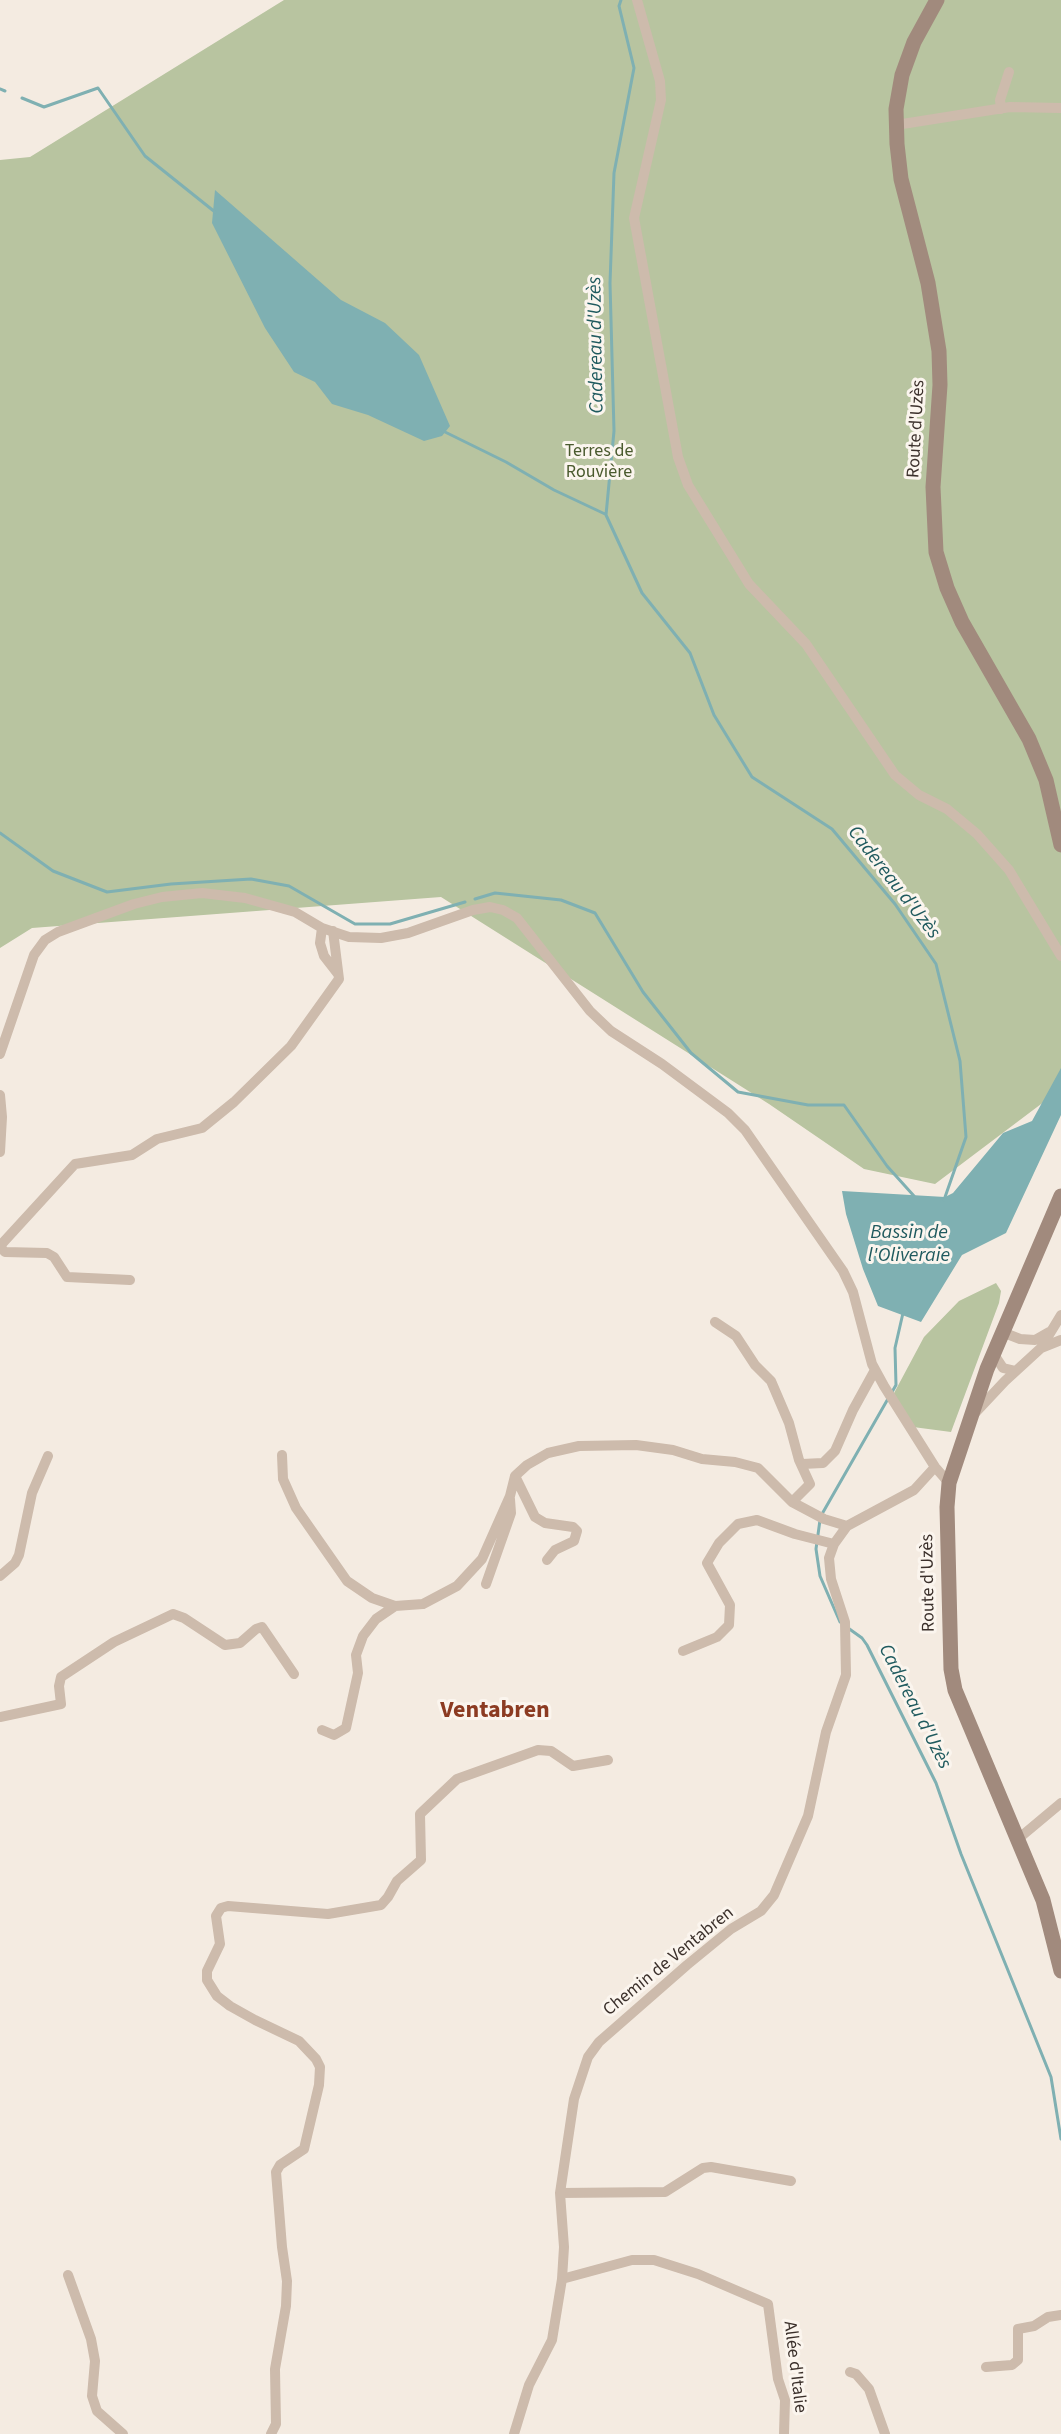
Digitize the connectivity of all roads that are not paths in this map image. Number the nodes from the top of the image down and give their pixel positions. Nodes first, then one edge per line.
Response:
1 (637, 0) edge
2 (936, 0) edge
3 (1009, 72) dead end
4 (1061, 108) edge
5 (1001, 109) junction
6 (896, 125) junction
7 (1061, 844) edge
8 (322, 928) junction
9 (333, 932) junction
10 (1049, 939) junction
11 (1061, 941) edge
12 (1061, 953) edge
13 (338, 974) junction
14 (0, 1054) edge
15 (0, 1095) edge
16 (0, 1152) edge
17 (1061, 1196) edge
18 (0, 1246) edge
19 (130, 1280) dead end
20 (1061, 1315) edge
21 (715, 1323) dead end
22 (1052, 1330) junction
23 (1002, 1332) junction
24 (1020, 1339) junction
25 (1061, 1340) edge
26 (1041, 1348) junction
27 (993, 1353) junction
28 (1026, 1361) junction
29 (876, 1370) junction
30 (1016, 1371) junction
31 (967, 1422) junction
32 (282, 1455) dead end
33 (48, 1456) dead end
34 (802, 1464) junction
35 (935, 1467) junction
36 (515, 1476) junction
37 (949, 1483) junction
38 (510, 1496) junction
39 (792, 1502) junction
40 (847, 1526) junction
41 (834, 1544) junction
42 (547, 1560) dead end
43 (0, 1576) edge
44 (486, 1584) dead end
45 (395, 1606) junction
46 (683, 1651) dead end
47 (294, 1674) dead end
48 (0, 1717) edge
49 (322, 1730) dead end
50 (608, 1760) dead end
51 (1061, 1803) edge
52 (1018, 1839) junction
53 (1061, 1971) edge
54 (790, 2181) dead end
55 (560, 2193) junction
56 (68, 2275) dead end
57 (561, 2279) junction
58 (1061, 2315) edge
59 (986, 2367) dead end
60 (850, 2372) dead end
61 (123, 2434) edge
62 (271, 2434) edge
63 (514, 2434) edge
64 (784, 2434) edge
65 (885, 2434) edge

1 - 10 street
2 - 6 main road, Route d'Uzès
3 - 5 street
4 - 5 street
5 - 6 street
6 - 7 main road, Route d'Uzès
8 - 9 street
8 - 13 street
8 - 14 street
9 - 13 street
9 - 29 street
10 - 11 street
10 - 12 street
13 - 18 street
15 - 16 street
17 - 23 main road, Route d'Uzès
18 - 19 street
20 - 22 street
21 - 34 street
22 - 24 street
22 - 26 street
23 - 24 street
23 - 27 main road, Route d'Uzès
24 - 28 street
25 - 26 street
26 - 28 street
27 - 30 street
27 - 31 main road, Route d'Uzès
28 - 30 street
29 - 34 street
29 - 35 street
30 - 31 street
31 - 37 main road, Route d'Uzès
32 - 45 street
33 - 43 street
34 - 39 street
35 - 37 street
35 - 40 street, Chemin de Ventabren
36 - 38 street
36 - 39 street
36 - 42 street
37 - 52 main road, Route d'Uzès
38 - 44 street
38 - 45 street
39 - 40 street
40 - 41 street, Chemin de Ventabren
41 - 46 street
41 - 55 street, Chemin de Ventabren
45 - 49 street
47 - 48 street
50 - 62 street
51 - 52 street
52 - 53 main road, Route d'Uzès
54 - 55 street
55 - 57 street, Chemin de Ventabren
56 - 61 street
57 - 63 street, Chemin de Ventabren
57 - 64 street, Allée d'Italie
58 - 59 street
60 - 65 street

